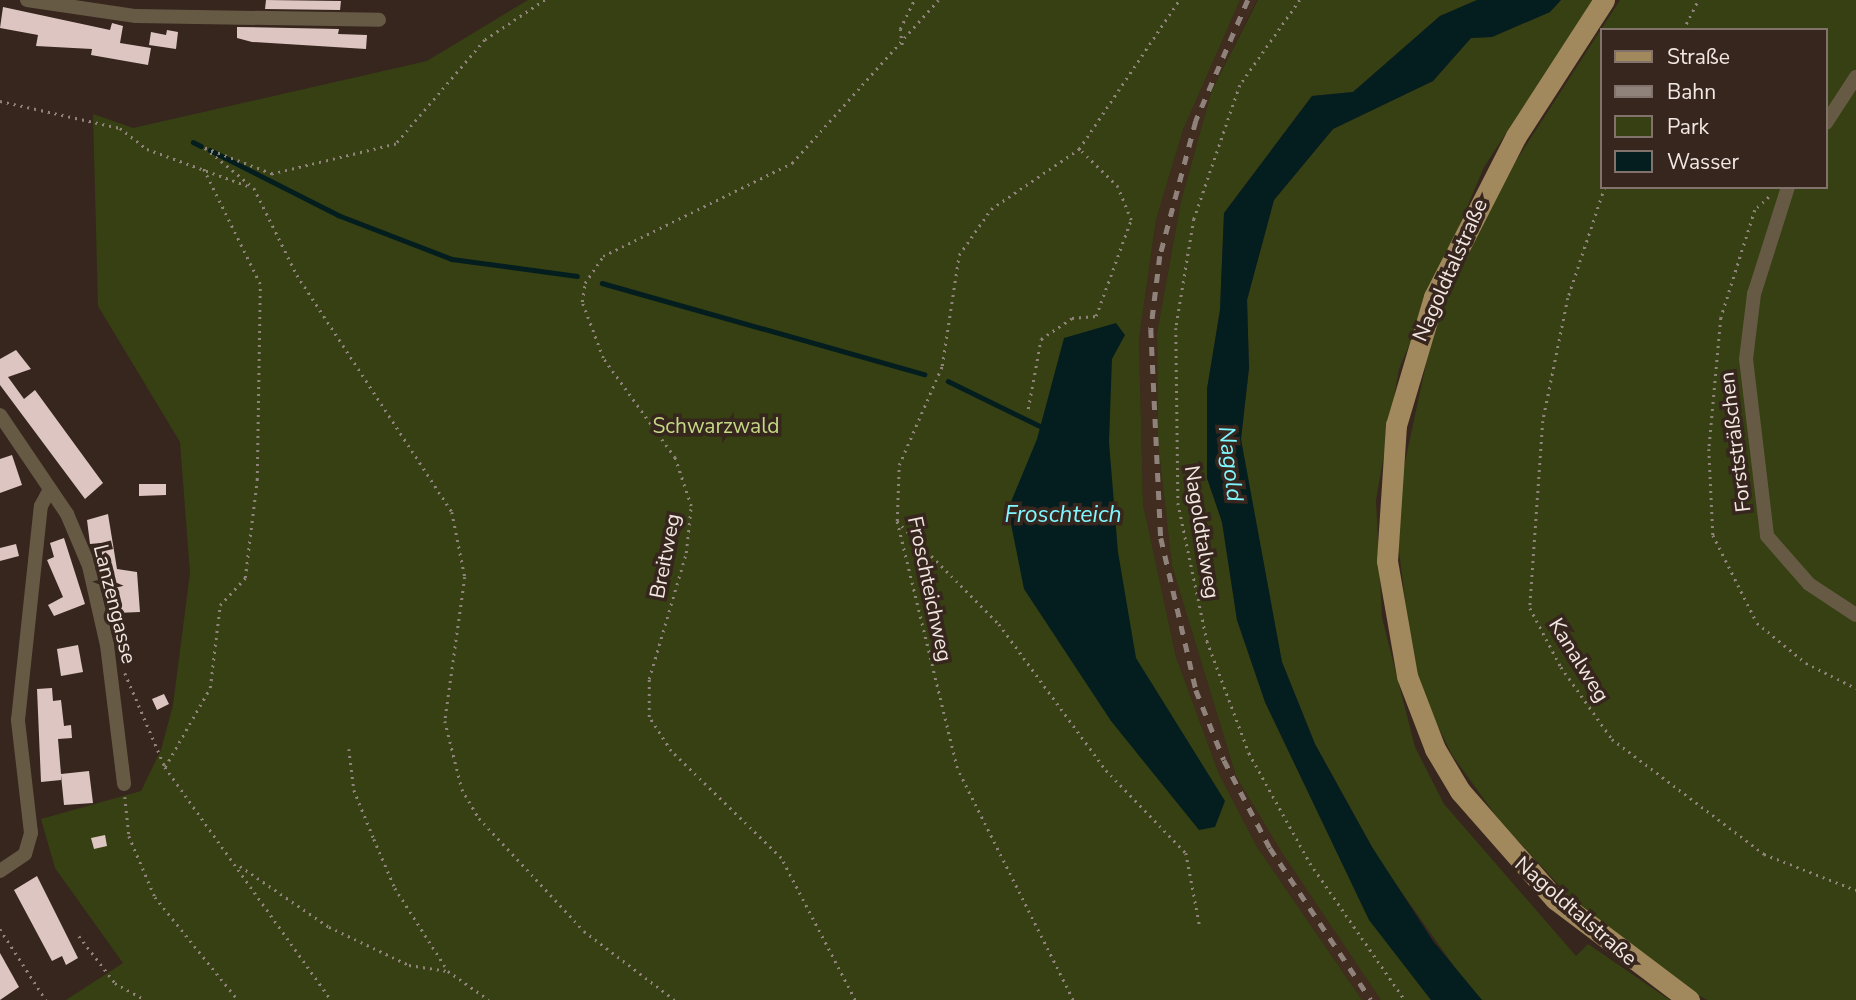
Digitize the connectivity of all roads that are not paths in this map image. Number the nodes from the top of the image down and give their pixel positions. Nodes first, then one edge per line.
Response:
1 (27, 0) edge
2 (1604, 0) edge
3 (379, 20) dead end
4 (1856, 77) edge
5 (1828, 120) edge
6 (1787, 189) edge
7 (0, 415) edge
8 (50, 489) junction
9 (1856, 615) edge
10 (124, 783) road end
11 (0, 871) edge
12 (1689, 1000) edge

1 - 3 street
2 - 12 main road, Nagoldtalstraße
4 - 5 street
6 - 9 street, Forststräßchen
7 - 8 street, Lanzengasse
8 - 10 street, Lanzengasse
8 - 11 street

